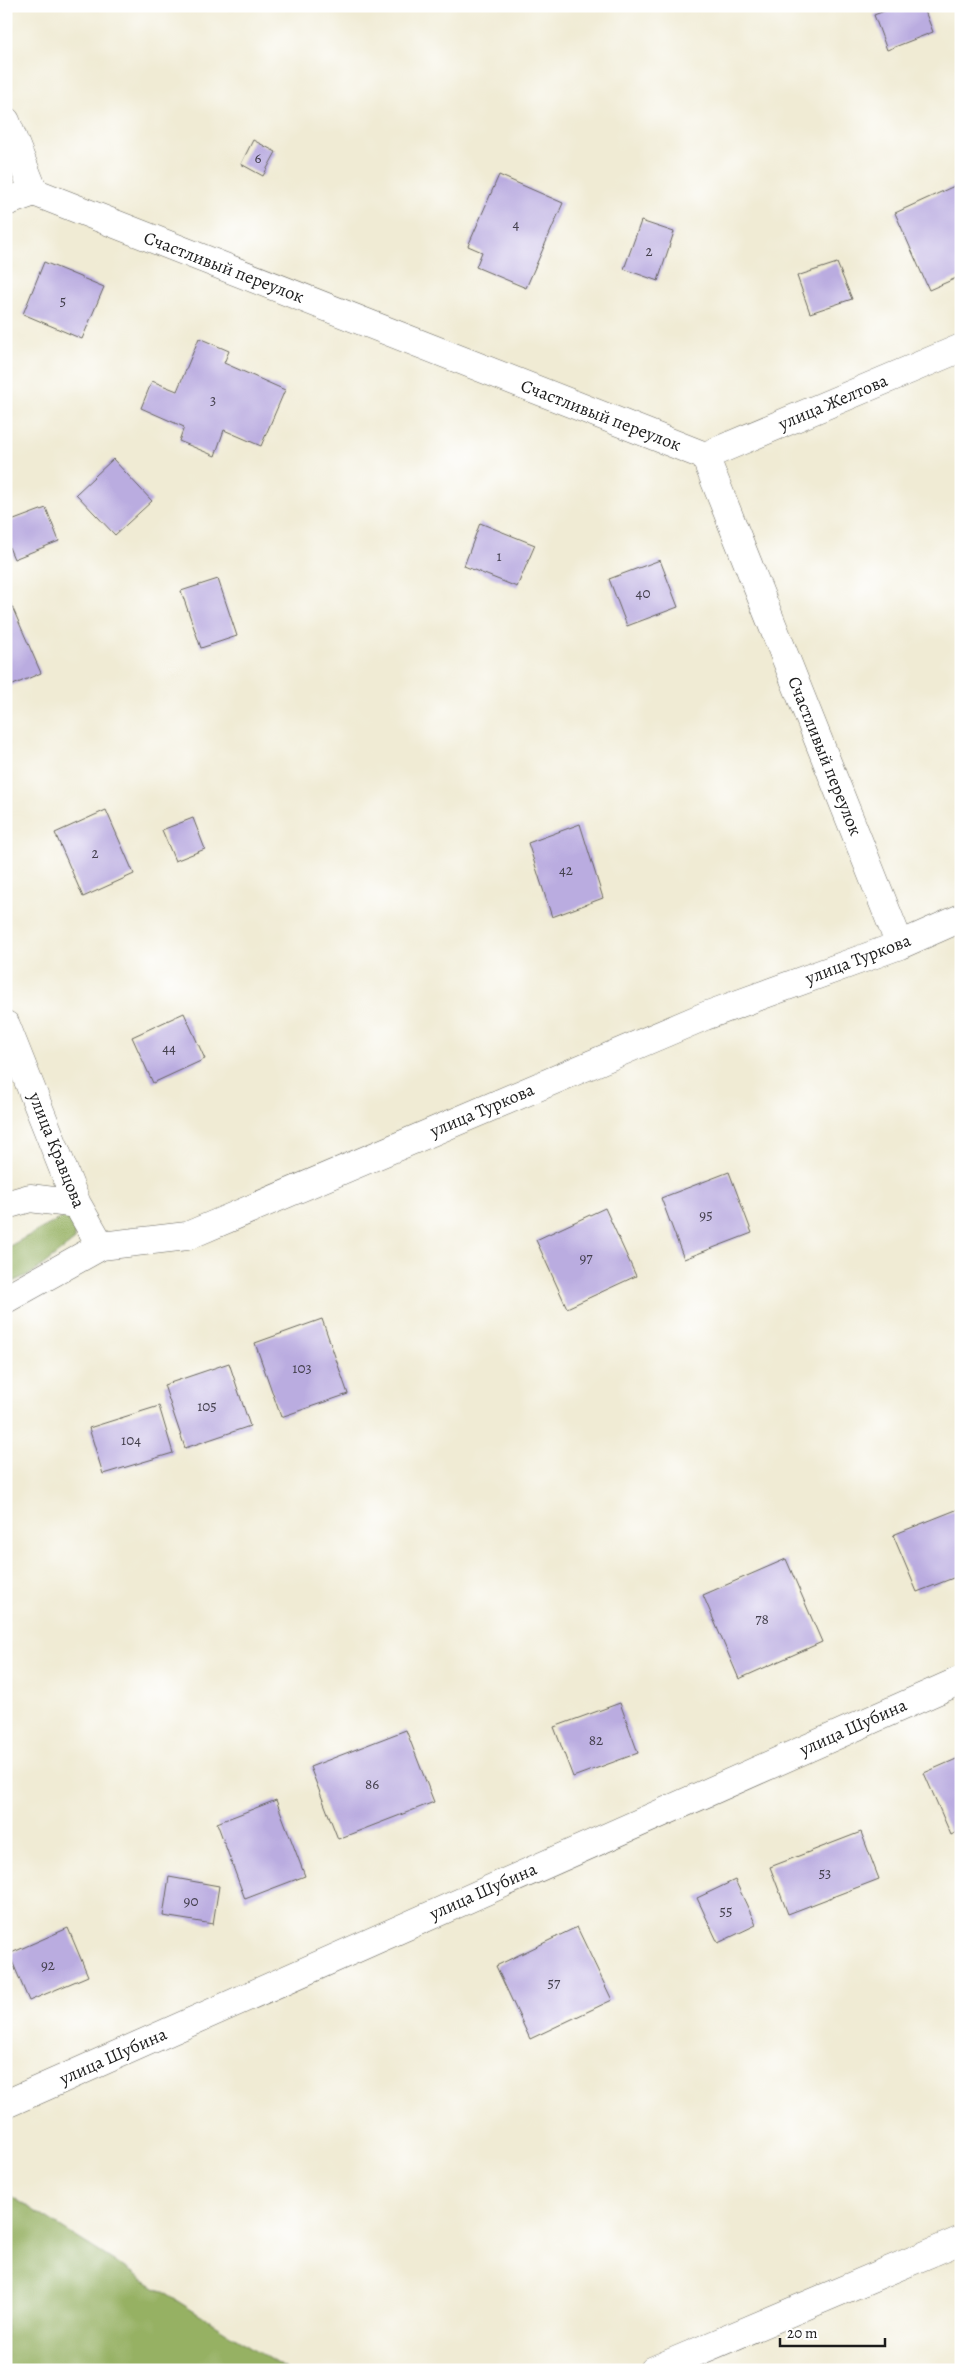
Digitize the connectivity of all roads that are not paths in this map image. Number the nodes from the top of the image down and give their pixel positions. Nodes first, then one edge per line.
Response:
1 (6, 121) edge
2 (34, 192) junction
3 (6, 202) edge
4 (961, 348) edge
5 (705, 456) junction
6 (961, 918) edge
7 (900, 945) junction
8 (6, 1025) edge
9 (6, 1204) edge
10 (77, 1204) junction
11 (101, 1246) junction
12 (6, 1299) edge
13 (961, 1680) edge
14 (6, 2104) edge
15 (961, 2240) edge
16 (654, 2370) edge

1 - 2 street
2 - 3 street
2 - 5 street, Счастливый переулок
4 - 5 street, улица Желтова
5 - 7 street, Счастливый переулок
6 - 7 street, улица Туркова
7 - 11 street, улица Туркова
8 - 10 street, улица Кравцова
9 - 10 street
10 - 11 street, улица Кравцова
11 - 12 street, улица Туркова
13 - 14 street, улица Шубина
15 - 16 street

